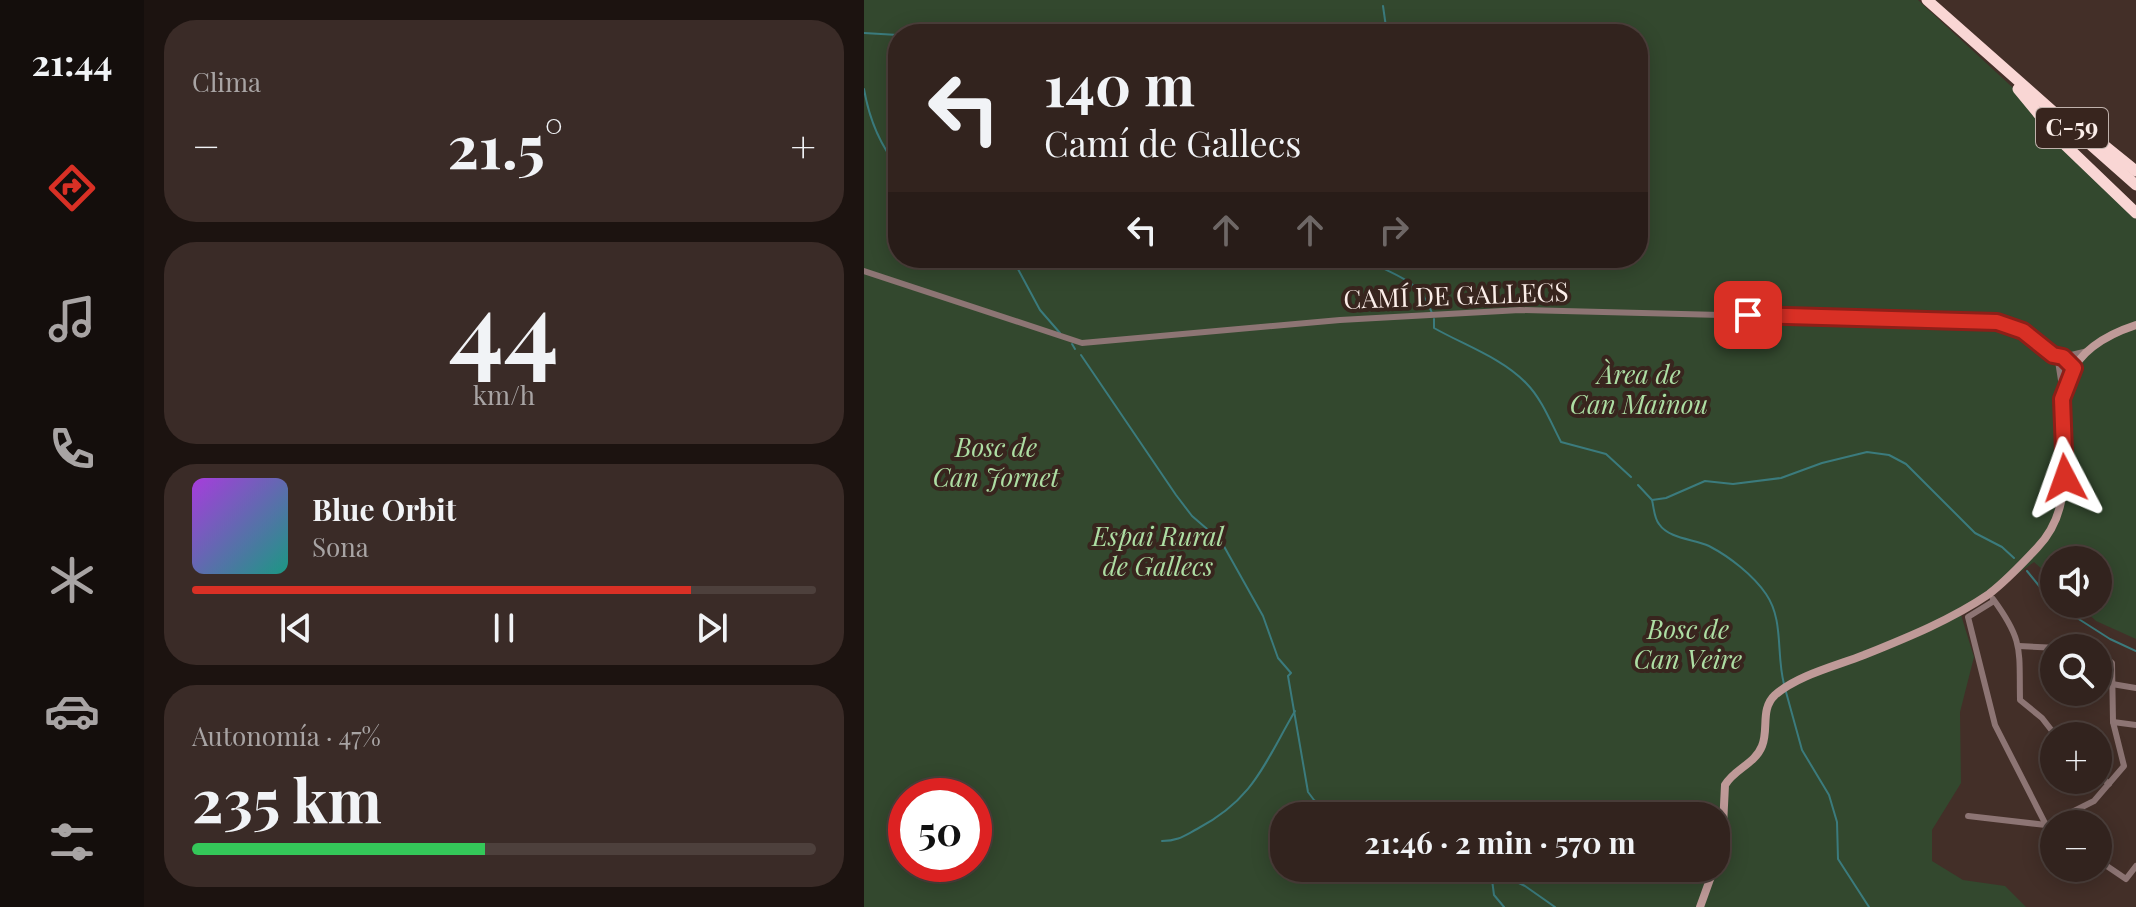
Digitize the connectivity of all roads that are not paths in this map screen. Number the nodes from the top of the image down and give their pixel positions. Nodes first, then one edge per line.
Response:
1 (1927, 0) edge
2 (1998, 63) junction
3 (2009, 72) junction
4 (2136, 171) edge
5 (2136, 185) edge
6 (2136, 213) edge
7 (864, 271) edge
8 (2136, 325) edge
9 (2088, 351) junction
10 (2058, 357) junction
11 (2074, 368) junction
12 (2063, 394) junction
13 (1992, 597) junction
14 (2019, 646) junction
15 (2040, 647) edge
16 (2112, 684) joint
17 (2136, 688) edge
18 (2045, 722) edge
19 (2113, 722) junction
20 (2136, 725) edge
21 (2112, 780) edge
22 (2100, 794) edge
23 (2076, 810) edge
24 (2040, 813) edge
25 (1968, 816) dead end
26 (2040, 824) edge
27 (2136, 866) edge
28 (2112, 870) edge
29 (1700, 907) edge

1 - 2 highway, C-59
2 - 3 highway, C-59
2 - 6 highway
3 - 4 highway
3 - 5 highway, C-59
7 - 10 street, CAMÍ DE GALLECS
8 - 9 main road
9 - 10 street
9 - 11 main road
10 - 11 street, CAMÍ DE GALLECS
10 - 12 street
11 - 12 main road
12 - 13 main road
13 - 14 street
13 - 24 street
13 - 29 main road
14 - 15 street
14 - 18 street
16 - 17 street
16 - 19 street
19 - 20 street
19 - 21 street
22 - 23 street
25 - 26 street
27 - 28 street

